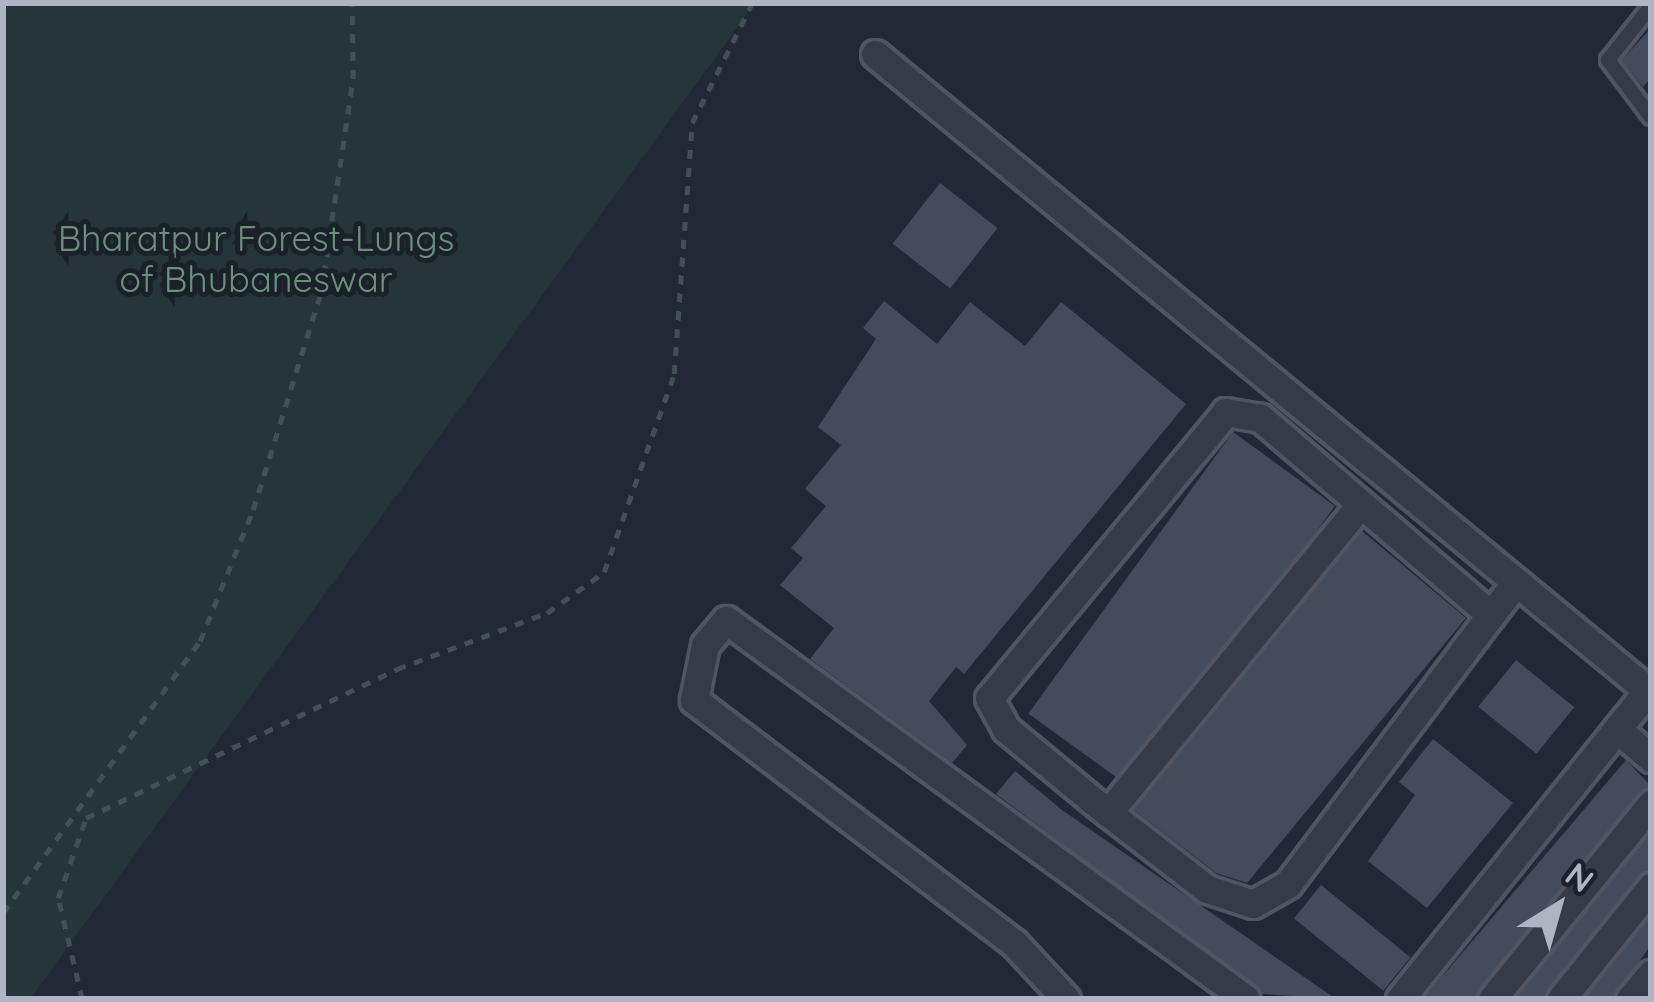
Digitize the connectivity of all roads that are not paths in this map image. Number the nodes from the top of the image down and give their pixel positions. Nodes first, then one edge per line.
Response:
1 (1651, 6) edge
2 (875, 54) dead end
3 (1651, 117) edge
4 (1361, 504) junction
5 (1516, 582) junction
6 (1491, 615) junction
7 (1650, 692) edge
8 (1617, 729) junction
9 (1651, 758) edge
10 (1651, 804) edge
11 (1108, 813) junction
12 (1651, 887) edge
13 (1651, 974) edge
14 (1066, 999) edge
15 (1246, 999) edge
16 (1400, 999) edge
17 (1492, 999) edge
18 (1561, 999) edge
19 (1630, 999) edge

1 - 3 lane
2 - 5 street
4 - 6 street
4 - 11 street
4 - 11 street
5 - 6 street
5 - 7 street
6 - 11 street
7 - 8 street
8 - 9 street
8 - 16 street
10 - 17 street
12 - 18 street
13 - 19 street
14 - 15 street

